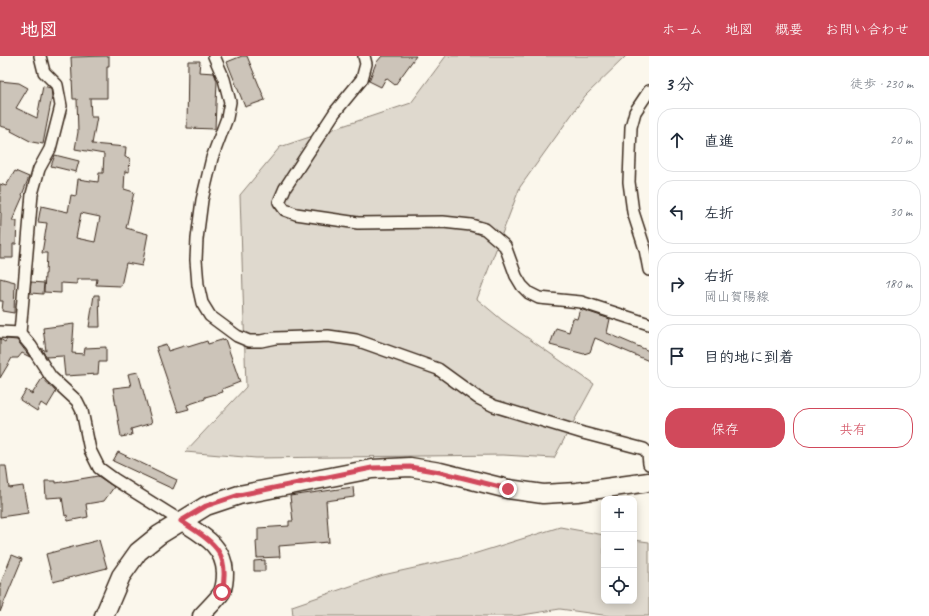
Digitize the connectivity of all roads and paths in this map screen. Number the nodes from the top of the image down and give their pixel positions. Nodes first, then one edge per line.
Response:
1 (40, 56) edge
2 (214, 56) edge
3 (364, 56) edge
4 (649, 91) edge
5 (649, 270) edge
6 (649, 324) edge
7 (0, 332) edge
8 (20, 333) junction
9 (649, 464) edge
10 (649, 482) edge
11 (181, 521) junction
12 (104, 616) edge
13 (201, 616) edge

1 - 8 street
2 - 9 street
3 - 6 street
4 - 5 street
7 - 8 street
8 - 11 street
10 - 11 main road
11 - 12 main road
11 - 13 street

